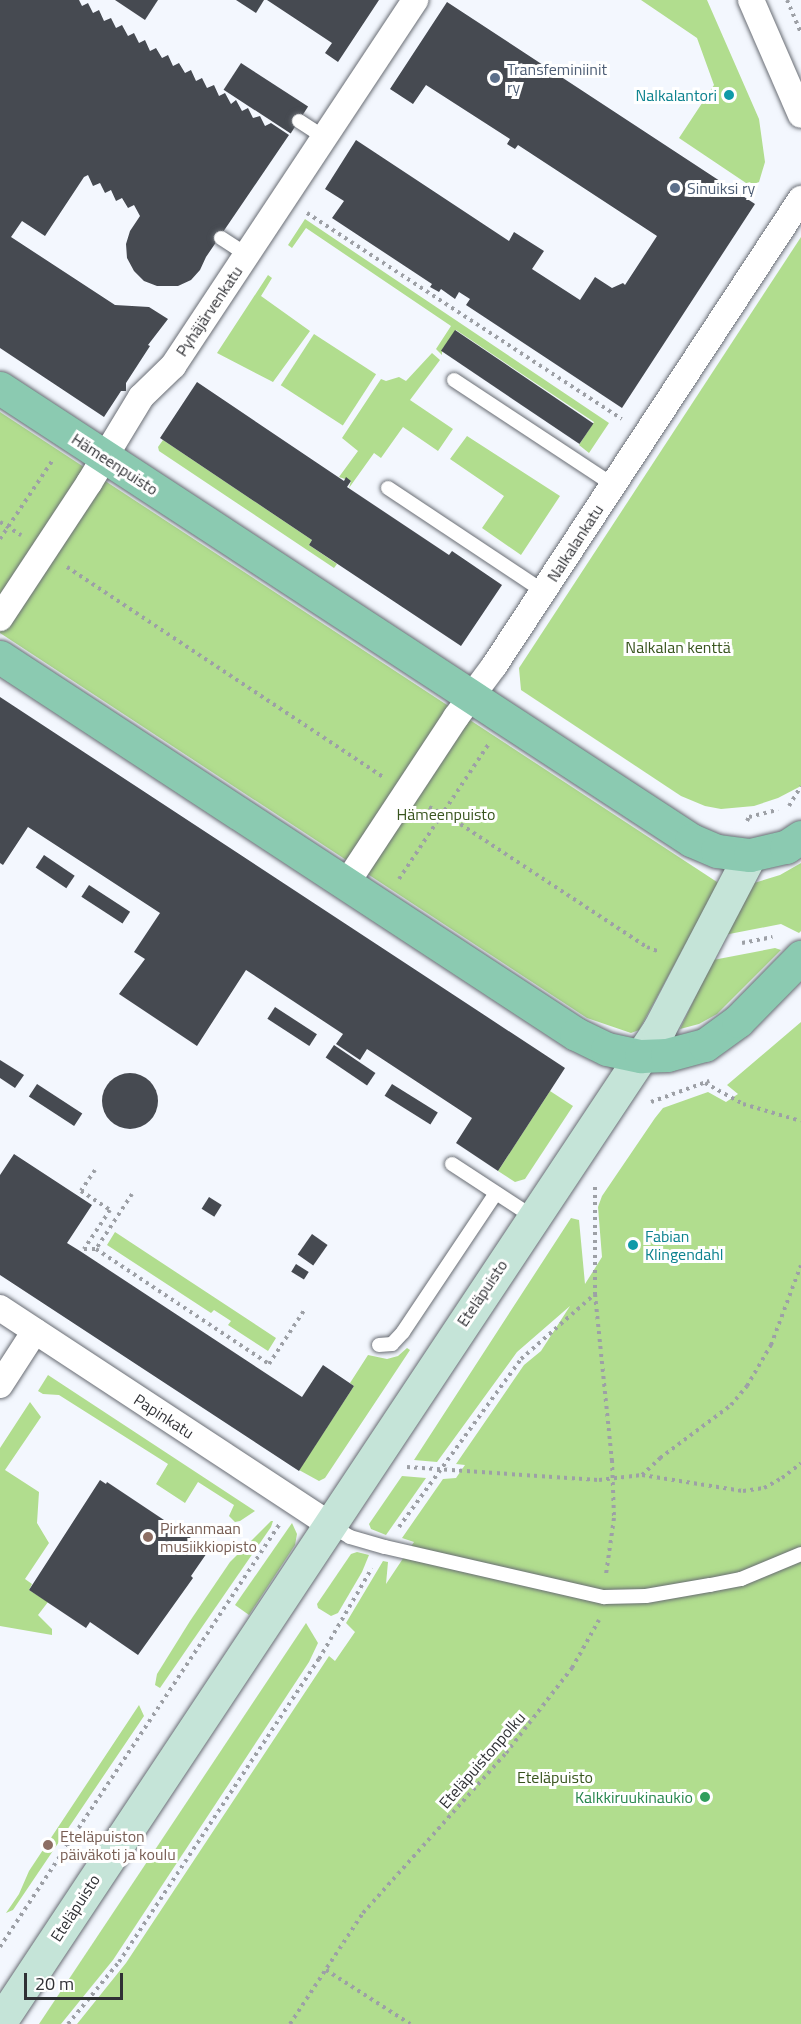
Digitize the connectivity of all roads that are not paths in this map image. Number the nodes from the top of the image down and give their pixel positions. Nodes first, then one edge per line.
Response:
1 (416, 0) edge
2 (751, 0) edge
3 (801, 115) edge
4 (299, 121) dead end
5 (325, 138) junction
6 (801, 199) edge
7 (221, 238) dead end
8 (247, 255) junction
9 (454, 380) dead end
10 (0, 388) edge
11 (105, 457) junction
12 (613, 484) junction
13 (388, 488) dead end
14 (543, 591) junction
15 (0, 618) edge
16 (0, 657) edge
17 (471, 697) junction
18 (801, 837) edge
19 (750, 855) junction
20 (346, 884) junction
21 (790, 947) edge
22 (641, 1056) junction
23 (452, 1164) dead end
24 (496, 1193) junction
25 (532, 1217) junction
26 (0, 1308) edge
27 (35, 1331) junction
28 (379, 1345) dead end
29 (0, 1385) edge
30 (329, 1524) junction
31 (801, 1554) edge
32 (0, 2022) edge

1 - 5 street, Pyhäjärvenkatu
2 - 3 street
4 - 5 lane
5 - 8 street, Pyhäjärvenkatu
6 - 12 street, Nalkalankatu
7 - 8 lane
8 - 11 street, Pyhäjärvenkatu
9 - 12 lane
10 - 11 main road, Hämeenpuisto
11 - 15 street, Pyhäjärvenkatu
11 - 17 main road, Hämeenpuisto
12 - 14 street, Nalkalankatu
13 - 14 lane
14 - 17 street, Nalkalankatu
16 - 20 main road
17 - 19 main road, Hämeenpuisto
17 - 20 street, Nalkalankatu
18 - 19 main road
19 - 22 street, Eteläpuisto
20 - 22 main road
21 - 22 main road
22 - 25 street, Eteläpuisto
23 - 24 lane
24 - 25 lane
24 - 28 lane
25 - 30 street, Eteläpuisto
26 - 27 street, Papinkatu
27 - 29 street
27 - 30 street, Papinkatu
30 - 31 lane
30 - 32 street, Eteläpuisto

